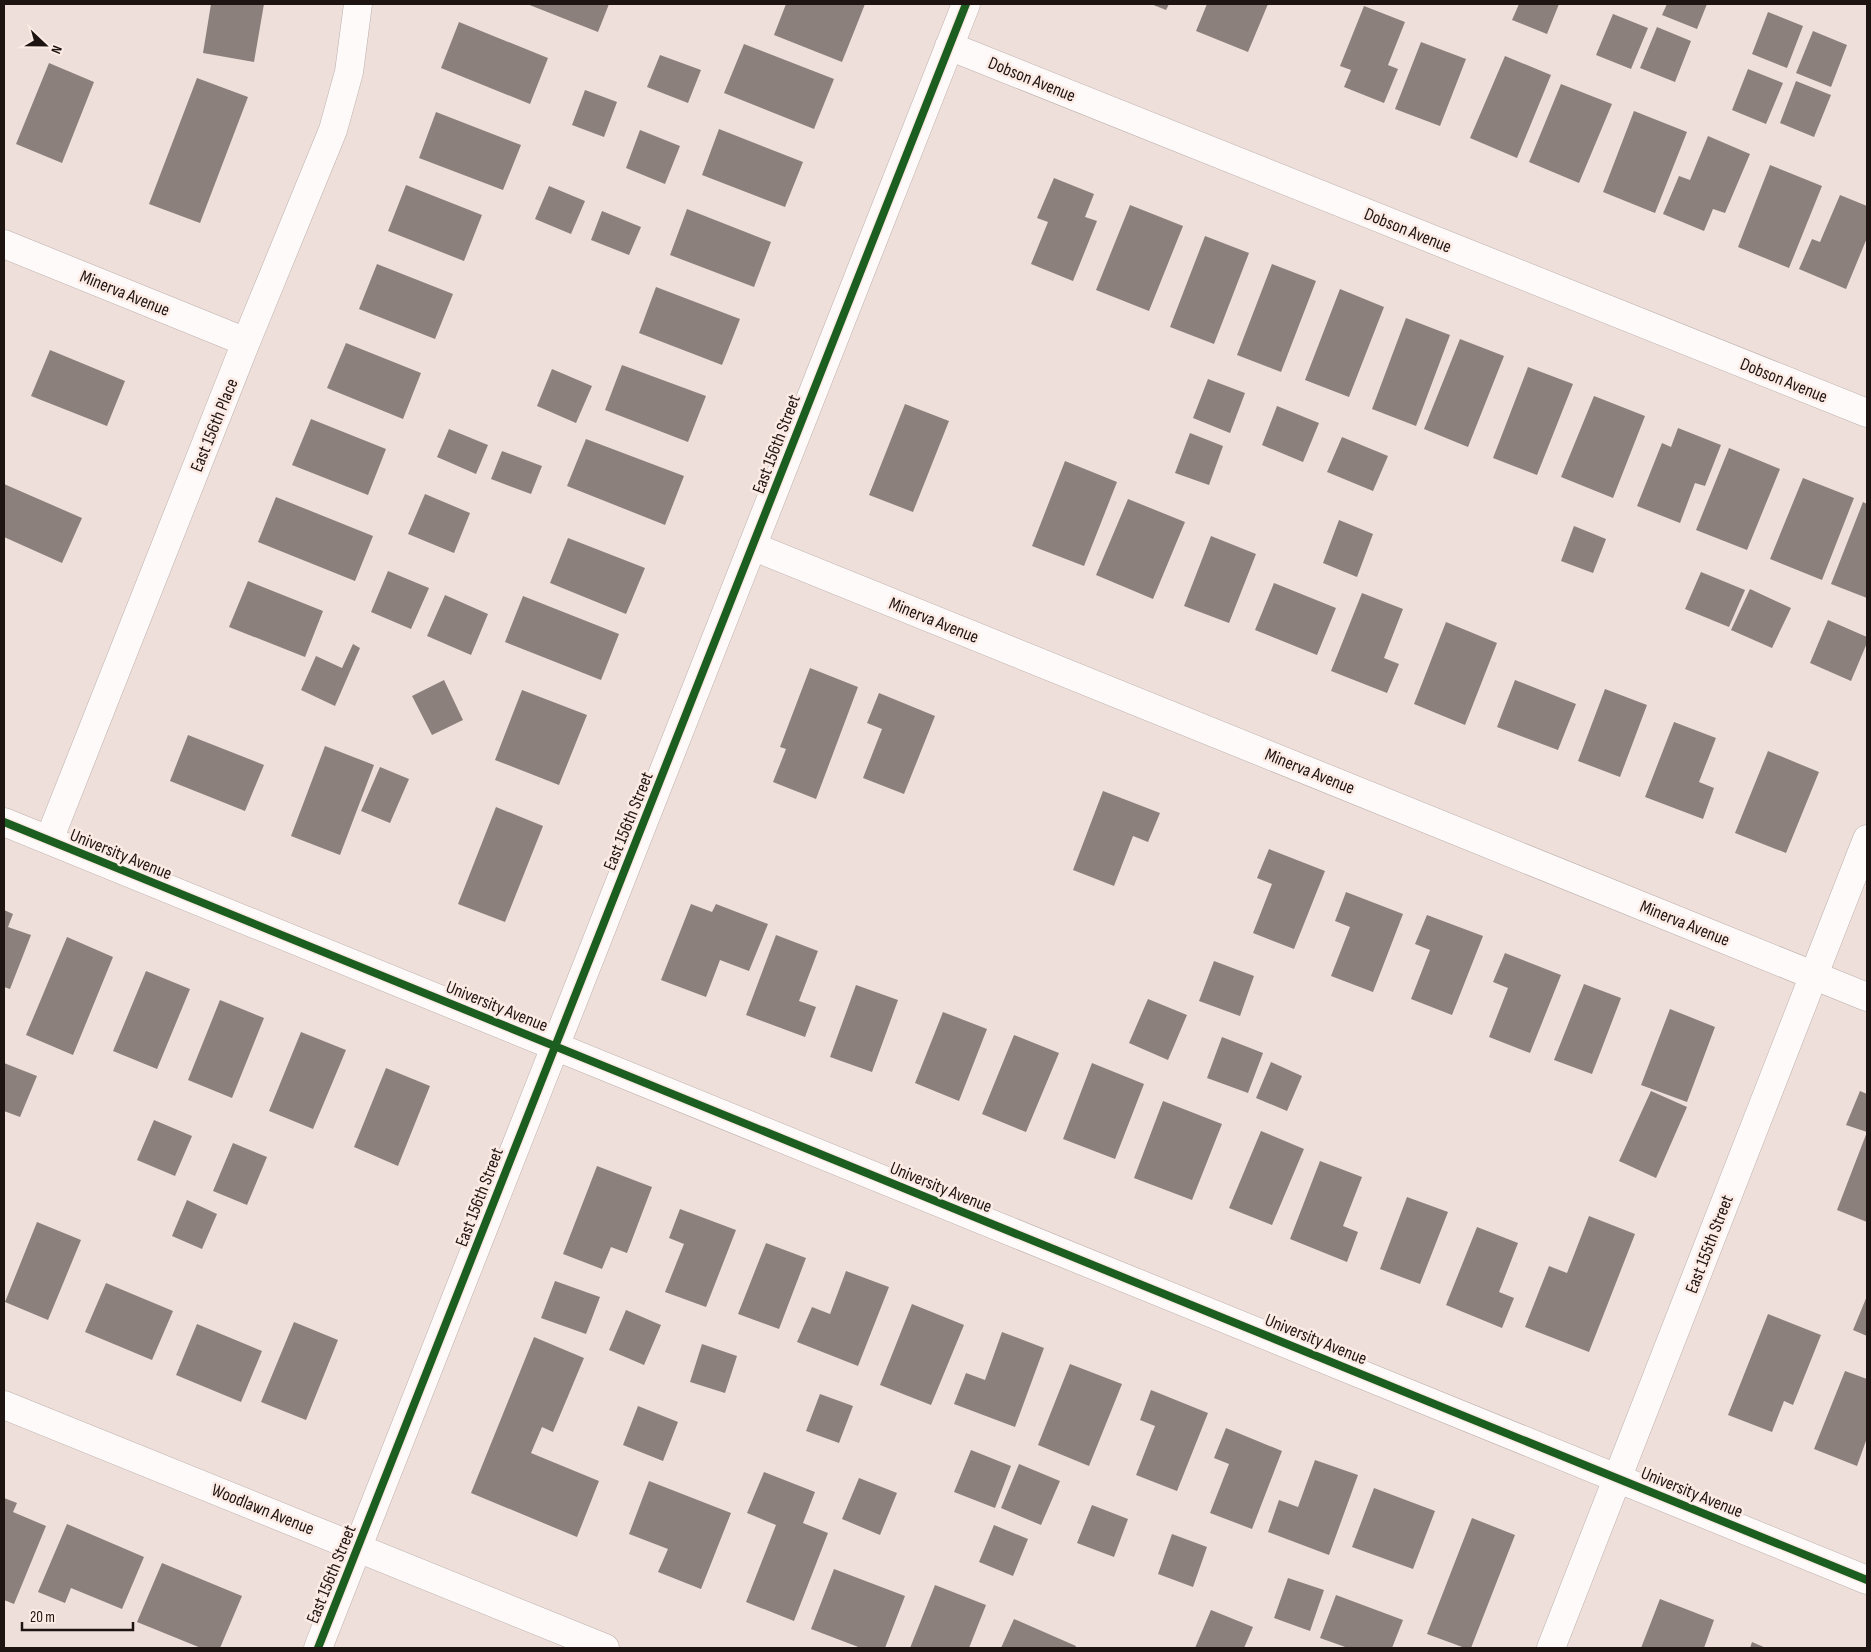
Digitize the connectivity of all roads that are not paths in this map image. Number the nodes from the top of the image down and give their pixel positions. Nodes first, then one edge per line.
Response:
1 (358, 4) edge
2 (966, 4) edge
3 (949, 46) junction
4 (4, 244) edge
5 (246, 342) junction
6 (1867, 413) edge
7 (752, 546) junction
8 (4, 822) edge
9 (1867, 839) edge
10 (49, 840) junction
11 (1814, 975) junction
12 (1867, 997) edge
13 (555, 1046) junction
14 (4, 1405) edge
15 (1617, 1478) junction
16 (358, 1548) junction
17 (1867, 1580) edge
18 (318, 1648) edge
19 (605, 1648) edge
20 (1551, 1648) edge

1 - 5 street, East 156th Place
2 - 3 street, East 156th Street
3 - 6 street, Dobson Avenue
3 - 7 street, East 156th Street
4 - 5 street, Minerva Avenue
5 - 10 street, East 156th Place
7 - 11 street, Minerva Avenue
7 - 13 street, East 156th Street
8 - 10 street, University Avenue
9 - 11 street, East 155th Street
10 - 13 street, University Avenue
11 - 12 street, Minerva Avenue
11 - 15 street, East 155th Street
13 - 15 street, University Avenue
13 - 16 street, East 156th Street
14 - 16 street, Woodlawn Avenue
15 - 17 street, University Avenue
15 - 20 street, East 155th Street
16 - 18 street, East 156th Street
16 - 19 street, Woodlawn Avenue

